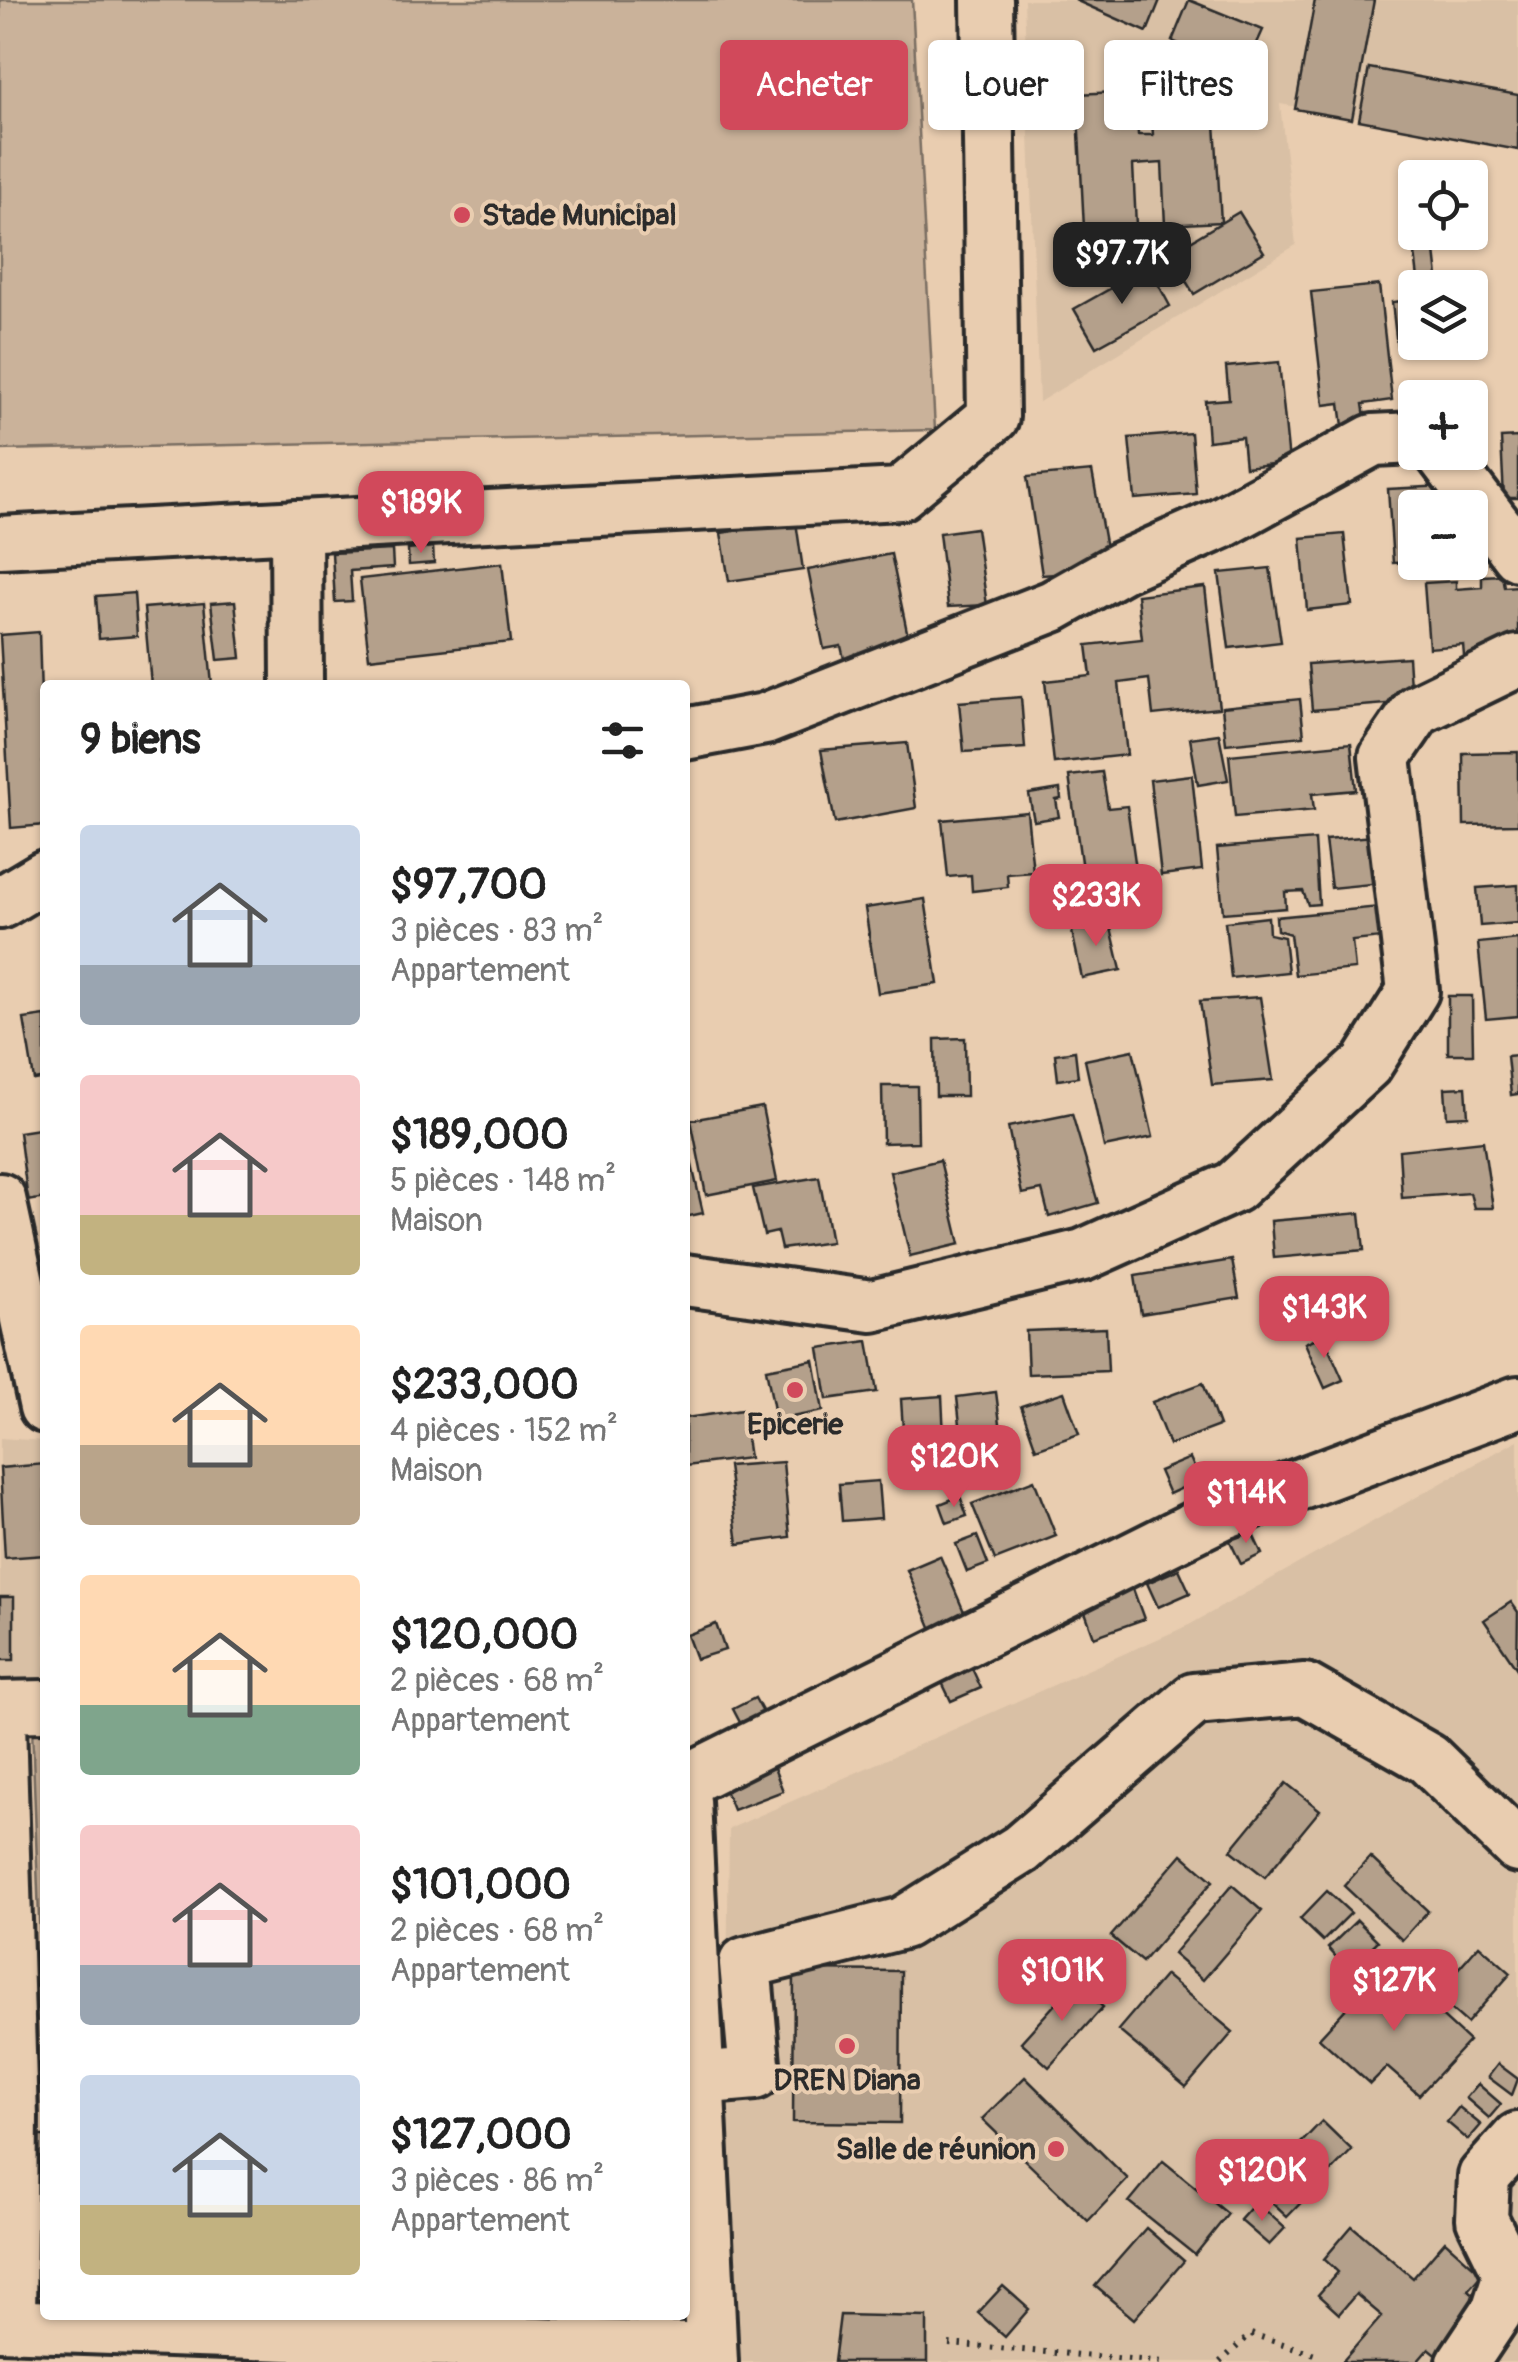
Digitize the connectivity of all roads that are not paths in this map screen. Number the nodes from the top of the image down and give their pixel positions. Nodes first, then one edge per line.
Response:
1 (987, 0) edge
2 (1398, 439) edge
3 (1454, 470) edge
4 (296, 526) junction
5 (0, 542) edge
6 (1518, 555) edge
7 (1518, 661) edge
8 (303, 680) edge
9 (690, 733) edge
10 (40, 879) edge
11 (0, 903) edge
12 (0, 1198) edge
13 (690, 1281) edge
14 (40, 1384) edge
15 (1518, 1402) edge
16 (40, 1408) edge
17 (0, 1414) edge
18 (40, 1706) edge
19 (0, 1707) edge
20 (0, 1723) edge
21 (690, 1779) edge
22 (1518, 1847) edge
23 (690, 2001) edge
24 (692, 2081) edge
25 (19, 2116) edge
26 (1518, 2138) edge
27 (5, 2325) edge
28 (711, 2356) edge
29 (1463, 2362) edge

1 - 4 street
2 - 9 street
3 - 6 street
4 - 5 street
4 - 8 street
7 - 13 street
10 - 11 street
12 - 14 street
15 - 21 street
16 - 17 street
18 - 19 street
20 - 25 street
22 - 24 street
23 - 24 street
24 - 28 street
25 - 27 street
26 - 29 street
27 - 28 street

